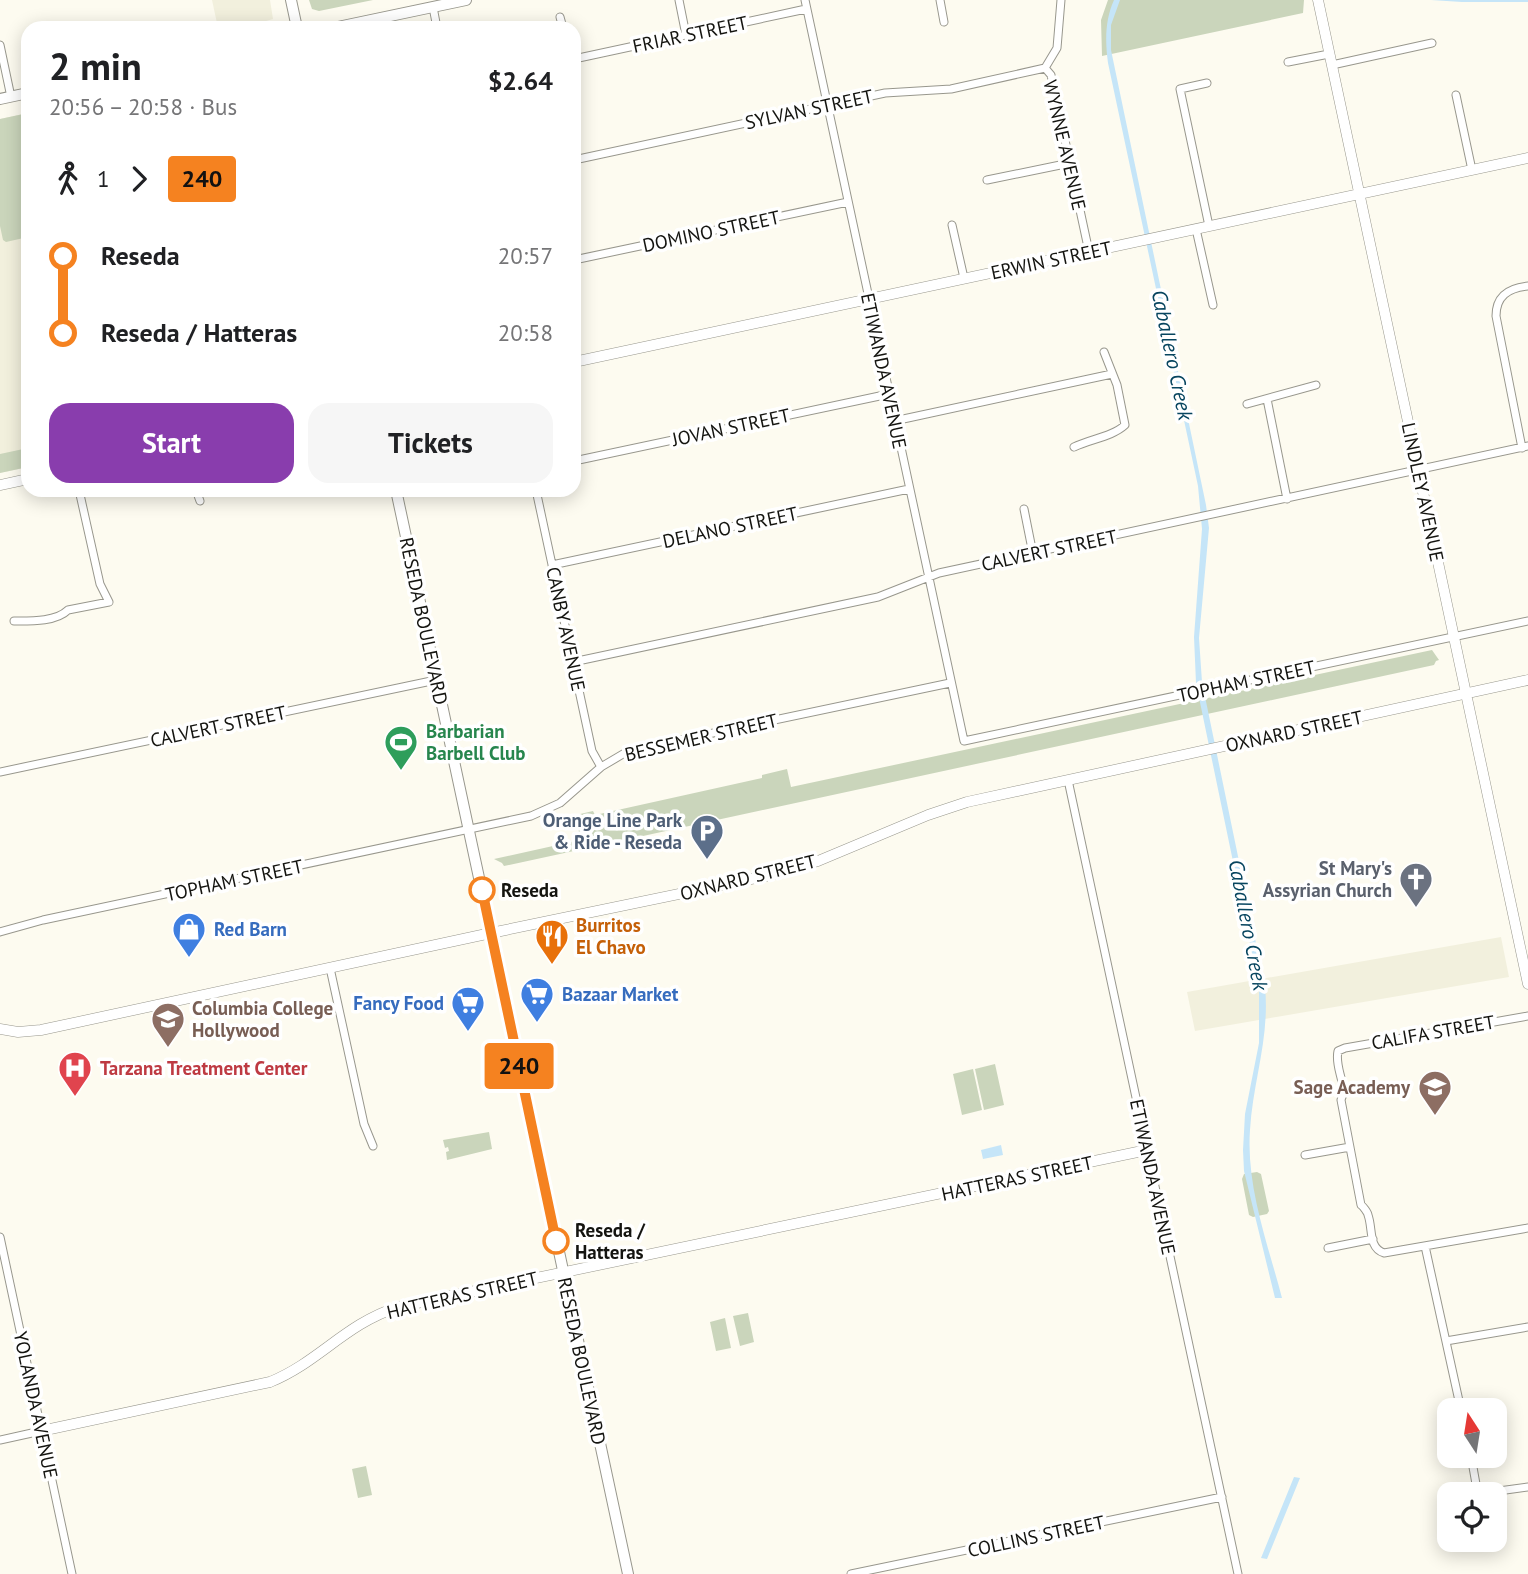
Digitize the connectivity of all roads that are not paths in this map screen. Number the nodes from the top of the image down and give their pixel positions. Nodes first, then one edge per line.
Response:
1 (291, 0) edge
2 (466, 0) edge
3 (679, 0) edge
4 (804, 0) edge
5 (940, 0) edge
6 (1061, 0) edge
7 (1318, 1) edge
8 (433, 7) junction
9 (806, 9) junction
10 (561, 17) dead end
11 (296, 21) edge
12 (366, 21) edge
13 (436, 21) edge
14 (562, 21) edge
15 (944, 22) dead end
16 (687, 35) junction
17 (1432, 43) dead end
18 (0, 45) edge
19 (1329, 54) junction
20 (581, 58) edge
21 (1288, 62) dead end
22 (1332, 65) junction
23 (1045, 68) junction
24 (1207, 83) dead end
25 (1456, 94) dead end
26 (6, 98) edge
27 (827, 106) junction
28 (1528, 158) edge
29 (581, 159) edge
30 (1070, 163) junction
31 (1472, 170) junction
32 (986, 180) dead end
33 (1358, 194) junction
34 (848, 202) junction
35 (952, 225) dead end
36 (1209, 226) junction
37 (1196, 229) junction
38 (1089, 251) junction
39 (581, 259) edge
40 (964, 278) junction
41 (1528, 286) edge
42 (868, 299) junction
43 (1213, 305) dead end
44 (1104, 352) dead end
45 (581, 360) edge
46 (1112, 374) junction
47 (1316, 385) dead end
48 (889, 394) junction
49 (1267, 399) junction
50 (1247, 404) dead end
51 (894, 421) junction
52 (1074, 447) dead end
53 (1525, 447) edge
54 (581, 460) edge
55 (1419, 471) junction
56 (21, 480) edge
57 (0, 485) edge
58 (909, 489) junction
59 (81, 497) edge
60 (199, 497) edge
61 (397, 497) edge
62 (537, 497) edge
63 (1287, 499) junction
64 (200, 501) dead end
65 (1024, 509) dead end
66 (1033, 554) junction
67 (552, 565) junction
68 (928, 576) junction
69 (14, 621) dead end
70 (1528, 621) edge
71 (1454, 637) junction
72 (573, 662) junction
73 (436, 680) junction
74 (1528, 680) edge
75 (950, 683) junction
76 (1467, 693) junction
77 (964, 741) joint
78 (601, 767) junction
79 (0, 772) edge
80 (1068, 780) junction
81 (469, 831) junction
82 (0, 932) edge
83 (491, 933) junction
84 (330, 968) junction
85 (1528, 984) edge
86 (1528, 1016) edge
87 (0, 1029) edge
88 (373, 1146) dead end
89 (1350, 1147) junction
90 (1147, 1150) junction
91 (1305, 1155) dead end
92 (1528, 1228) edge
93 (0, 1237) edge
94 (1373, 1239) junction
95 (1425, 1245) junction
96 (1328, 1248) dead end
97 (563, 1272) junction
98 (1528, 1327) edge
99 (1446, 1341) junction
100 (1458, 1398) edge
101 (41, 1431) junction
102 (0, 1440) edge
103 (1473, 1468) edge
104 (1528, 1487) edge
105 (1222, 1497) junction
106 (72, 1574) edge
107 (628, 1574) edge
108 (851, 1574) edge
109 (1238, 1574) edge

1 - 11 main road
2 - 8 main road
3 - 16 street
4 - 9 street, ETIWANDA AVENUE
5 - 15 street
6 - 23 street, WYNNE AVENUE
7 - 19 main road, LINDLEY AVENUE
8 - 12 main road
8 - 13 street
9 - 16 street, FRIAR STREET
9 - 27 street, ETIWANDA AVENUE
10 - 14 street
16 - 20 street, FRIAR STREET
17 - 22 street
18 - 26 street
19 - 21 street
19 - 22 main road, LINDLEY AVENUE
22 - 33 main road, LINDLEY AVENUE
23 - 27 street, SYLVAN STREET
23 - 30 street, WYNNE AVENUE
24 - 36 street
25 - 31 street
27 - 29 street, SYLVAN STREET
27 - 34 street, ETIWANDA AVENUE
28 - 31 main road, ERWIN STREET
30 - 32 street
30 - 38 street, WYNNE AVENUE
31 - 33 main road, ERWIN STREET
33 - 36 main road, ERWIN STREET
33 - 55 main road, LINDLEY AVENUE
34 - 39 street, DOMINO STREET
34 - 42 street, ETIWANDA AVENUE
35 - 40 street
36 - 37 main road, ERWIN STREET
37 - 38 main road, ERWIN STREET
37 - 43 street
38 - 40 main road, ERWIN STREET
40 - 42 main road, ERWIN STREET
41 - 53 street
42 - 45 main road, ERWIN STREET
42 - 48 street, ETIWANDA AVENUE
44 - 46 street
46 - 51 street
46 - 52 street
47 - 49 street
48 - 51 street, ETIWANDA AVENUE
48 - 54 street, JOVAN STREET
49 - 50 street
49 - 63 street
51 - 58 street, ETIWANDA AVENUE
53 - 55 street, CALVERT STREET
55 - 63 street, CALVERT STREET
55 - 71 main road, LINDLEY AVENUE
56 - 57 main road
58 - 67 street, DELANO STREET
58 - 68 street, ETIWANDA AVENUE
59 - 69 street
60 - 64 street
61 - 73 main road, RESEDA BOULEVARD
62 - 67 street, CANBY AVENUE
63 - 66 street, CALVERT STREET
65 - 66 street
66 - 68 street, CALVERT STREET
67 - 72 street, CANBY AVENUE
68 - 72 street, CALVERT STREET
68 - 75 street, ETIWANDA AVENUE
70 - 71 street, TOPHAM STREET
71 - 76 main road, LINDLEY AVENUE
71 - 77 street, TOPHAM STREET
72 - 78 street, CANBY AVENUE
73 - 79 street, CALVERT STREET
73 - 81 main road, RESEDA BOULEVARD
74 - 76 main road, OXNARD STREET
75 - 77 street, ETIWANDA AVENUE
75 - 78 street, BESSEMER STREET
76 - 80 main road, OXNARD STREET
76 - 85 main road, LINDLEY AVENUE
78 - 81 street, BESSEMER STREET
80 - 83 main road, OXNARD STREET
80 - 90 street, ETIWANDA AVENUE
81 - 82 street, TOPHAM STREET
81 - 83 main road, RESEDA BOULEVARD
83 - 84 main road, OXNARD STREET
83 - 97 main road, RESEDA BOULEVARD
84 - 87 main road, OXNARD STREET
84 - 88 street
86 - 89 street, CALIFA STREET
89 - 91 street
89 - 94 street
90 - 97 main road, HATTERAS STREET
90 - 105 street, ETIWANDA AVENUE
92 - 95 street
93 - 101 street, YOLANDA AVENUE
94 - 95 street
94 - 96 street
95 - 99 street
97 - 101 main road, HATTERAS STREET
97 - 107 main road, RESEDA BOULEVARD
98 - 99 street
99 - 100 street
101 - 102 street, HATTERAS STREET
101 - 106 street, YOLANDA AVENUE
103 - 104 street
105 - 108 street, COLLINS STREET
105 - 109 street, ETIWANDA AVENUE

